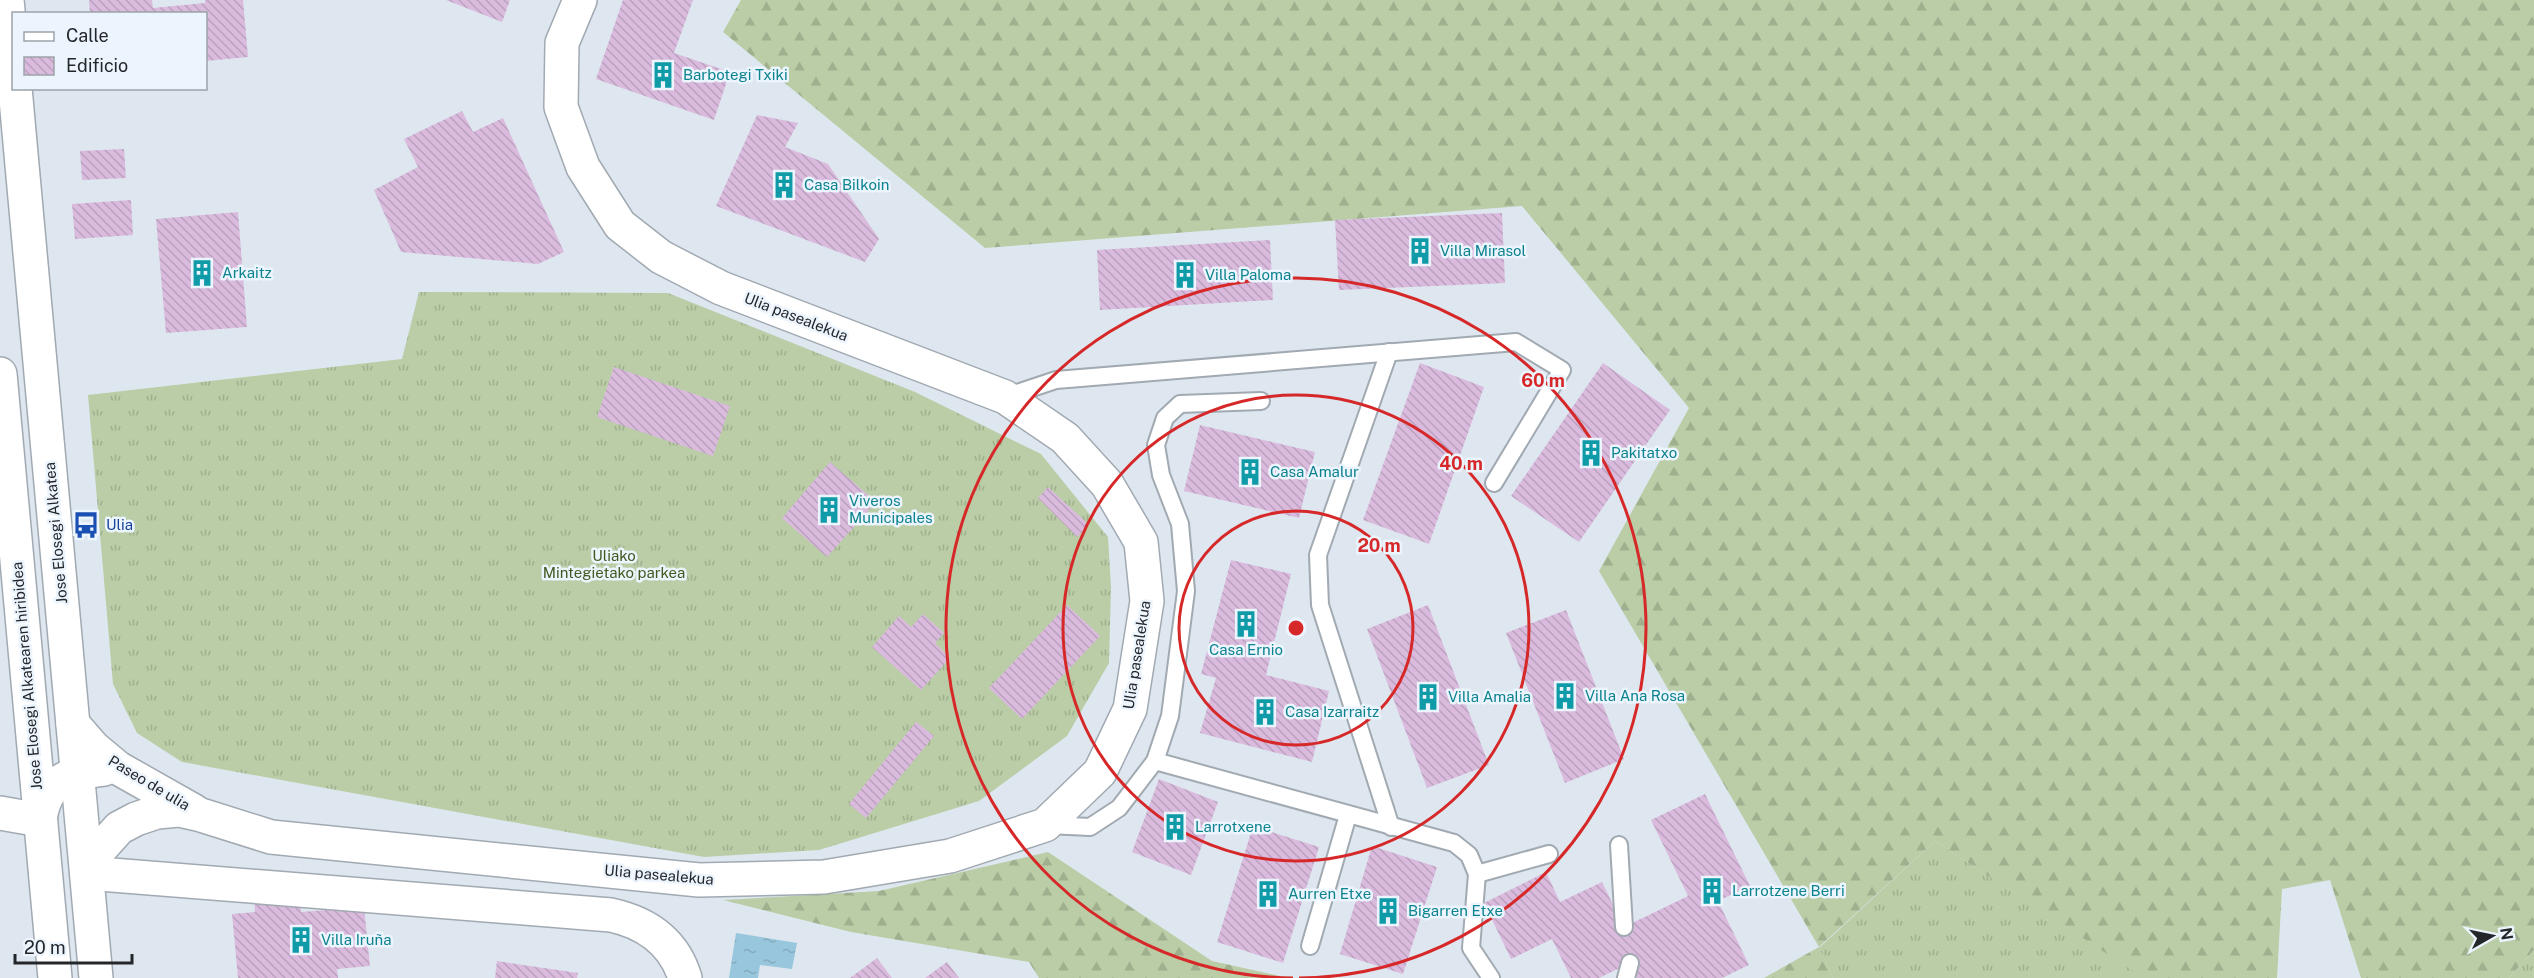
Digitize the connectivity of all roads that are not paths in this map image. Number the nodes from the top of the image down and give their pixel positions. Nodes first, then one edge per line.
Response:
1 (7, 0) edge
2 (580, 0) edge
3 (12, 53) edge
4 (15, 90) edge
5 (1389, 352) junction
6 (0, 374) edge
7 (1005, 397) junction
8 (1261, 401) dead end
9 (1494, 483) dead end
10 (74, 724) junction
11 (1155, 761) junction
12 (118, 768) junction
13 (78, 772) junction
14 (0, 813) edge
15 (201, 815) junction
16 (1348, 815) junction
17 (40, 820) junction
18 (1045, 825) junction
19 (1391, 827) junction
20 (1619, 845) dead end
21 (1549, 854) dead end
22 (87, 873) junction
23 (1477, 874) junction
24 (1624, 927) dead end
25 (1310, 946) dead end
26 (55, 978) edge
27 (96, 978) edge
28 (685, 978) edge
29 (1491, 978) edge

1 - 3 street
2 - 7 street, Ulia pasealekua
4 - 10 street, Jose Elosegi Alkatea
5 - 7 lane
5 - 9 lane
5 - 19 lane
6 - 17 street, Jose Elosegi Alkatearen hiribidea
7 - 18 street, Ulia pasealekua
8 - 11 lane
10 - 12 street, Paseo de ulia
10 - 13 street, Jose Elosegi Alkatea
11 - 16 lane
11 - 18 lane
12 - 13 street
12 - 15 street, Paseo de ulia
13 - 17 street
13 - 22 street, Jose Elosegi Alkatea
14 - 17 street
15 - 18 street, Ulia pasealekua
15 - 22 street, Ulia pasealekua
16 - 19 lane
16 - 25 lane
17 - 26 street, Jose Elosegi Alkatearen hiribidea
19 - 23 lane
20 - 24 lane
21 - 23 lane
22 - 27 street, Jose Elosegi Alkatea
22 - 28 street
23 - 29 lane

